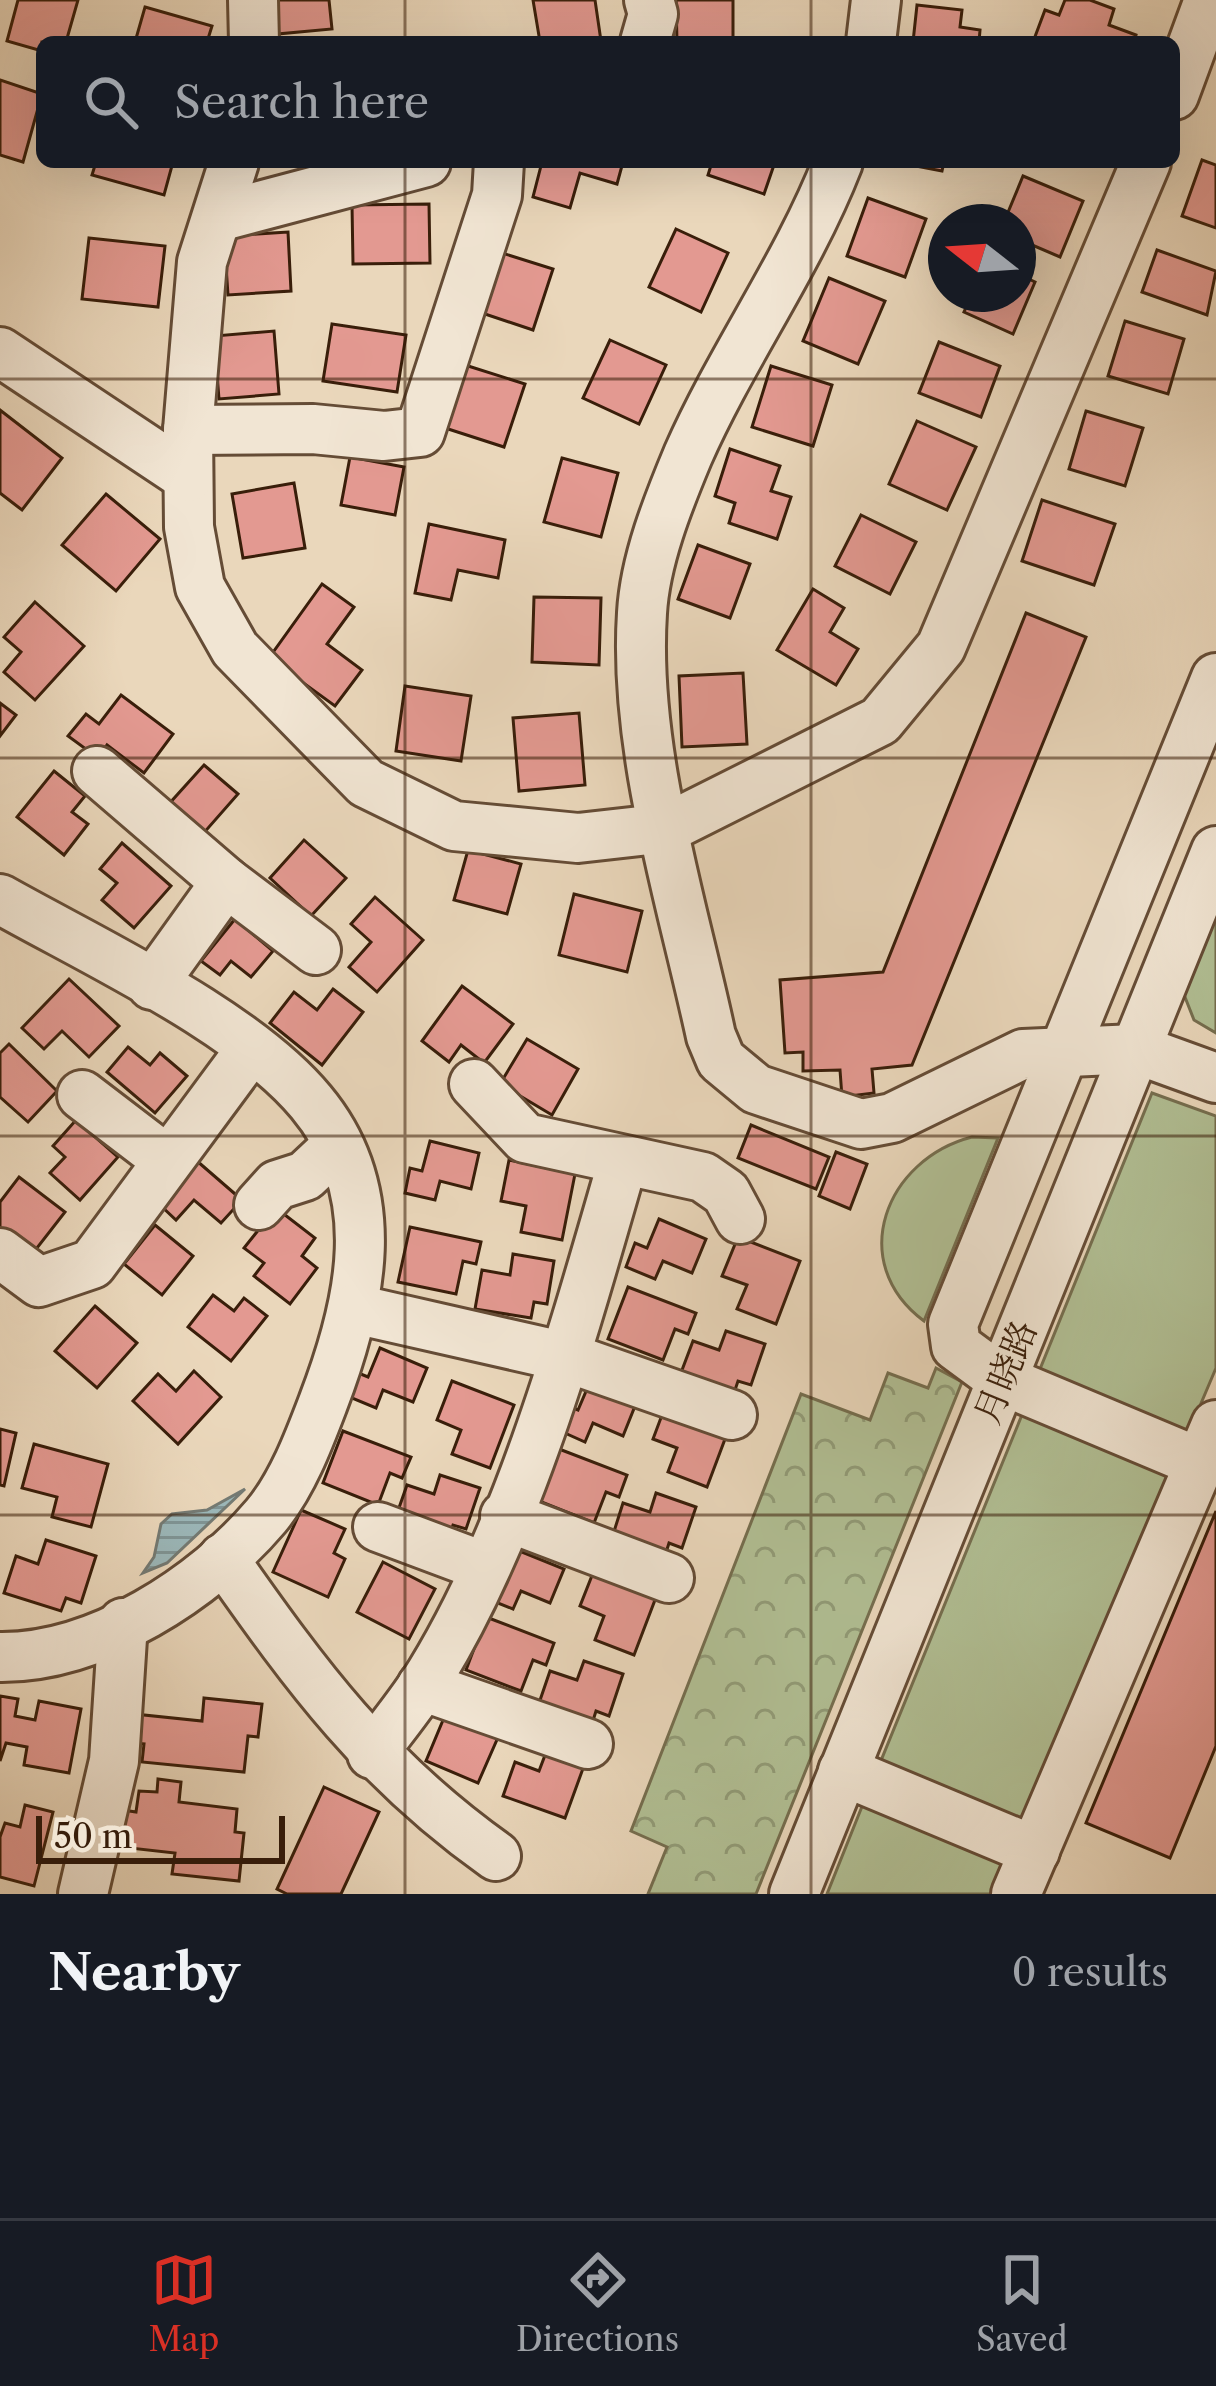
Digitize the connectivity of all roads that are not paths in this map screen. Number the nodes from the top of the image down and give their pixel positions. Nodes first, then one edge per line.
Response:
1 (253, 0) edge
2 (649, 0) edge
3 (876, 0) edge
4 (1210, 0) edge
5 (254, 36) edge
6 (647, 36) edge
7 (872, 36) edge
8 (1180, 79) edge
9 (232, 168) edge
10 (403, 168) edge
11 (499, 168) edge
12 (835, 168) edge
13 (1143, 168) edge
14 (218, 217) junction
15 (0, 352) edge
16 (188, 454) junction
17 (1216, 678) edge
18 (97, 771) dead end
19 (667, 828) junction
20 (1216, 851) edge
21 (226, 882) junction
22 (0, 899) edge
23 (316, 950) dead end
24 (152, 985) junction
25 (251, 1048) junction
26 (1136, 1049) junction
27 (1062, 1053) junction
28 (1216, 1078) edge
29 (475, 1084) dead end
30 (82, 1095) dead end
31 (337, 1146) junction
32 (166, 1160) junction
33 (623, 1161) junction
34 (259, 1204) dead end
35 (740, 1219) dead end
36 (0, 1253) edge
37 (355, 1310) junction
38 (566, 1357) junction
39 (1001, 1380) junction
40 (732, 1415) dead end
41 (1208, 1444) edge
42 (505, 1516) junction
43 (378, 1527) dead end
44 (223, 1558) junction
45 (485, 1567) junction
46 (669, 1578) dead end
47 (123, 1623) junction
48 (0, 1657) edge
49 (422, 1686) junction
50 (588, 1744) dead end
51 (372, 1754) junction
52 (843, 1771) junction
53 (496, 1856) dead end
54 (1025, 1872) edge
55 (83, 1894) edge
56 (794, 1894) edge

1 - 5 street
2 - 6 street
3 - 7 street
4 - 8 street
9 - 14 street
10 - 14 street
11 - 16 street
12 - 19 street
13 - 19 street
14 - 16 street
15 - 16 street
16 - 19 street
17 - 27 street
18 - 21 street
19 - 27 street
20 - 26 street, 月晓路
21 - 23 street
21 - 24 street
22 - 24 street
24 - 25 street
25 - 31 street
25 - 32 street
26 - 27 street
26 - 28 street
26 - 39 street, 月晓路
27 - 39 street
29 - 33 street
30 - 32 street
31 - 34 street
31 - 37 street
32 - 36 street
33 - 35 street
33 - 38 street
37 - 38 street
37 - 44 street
38 - 40 street
38 - 42 street
39 - 41 street
39 - 52 street, 月晓路
41 - 54 street
42 - 45 street
42 - 46 street
43 - 45 street
44 - 47 street
44 - 51 street
45 - 49 street
47 - 48 street
47 - 55 street
49 - 50 street
49 - 51 street
51 - 53 street
52 - 54 street
52 - 56 street, 月晓路

